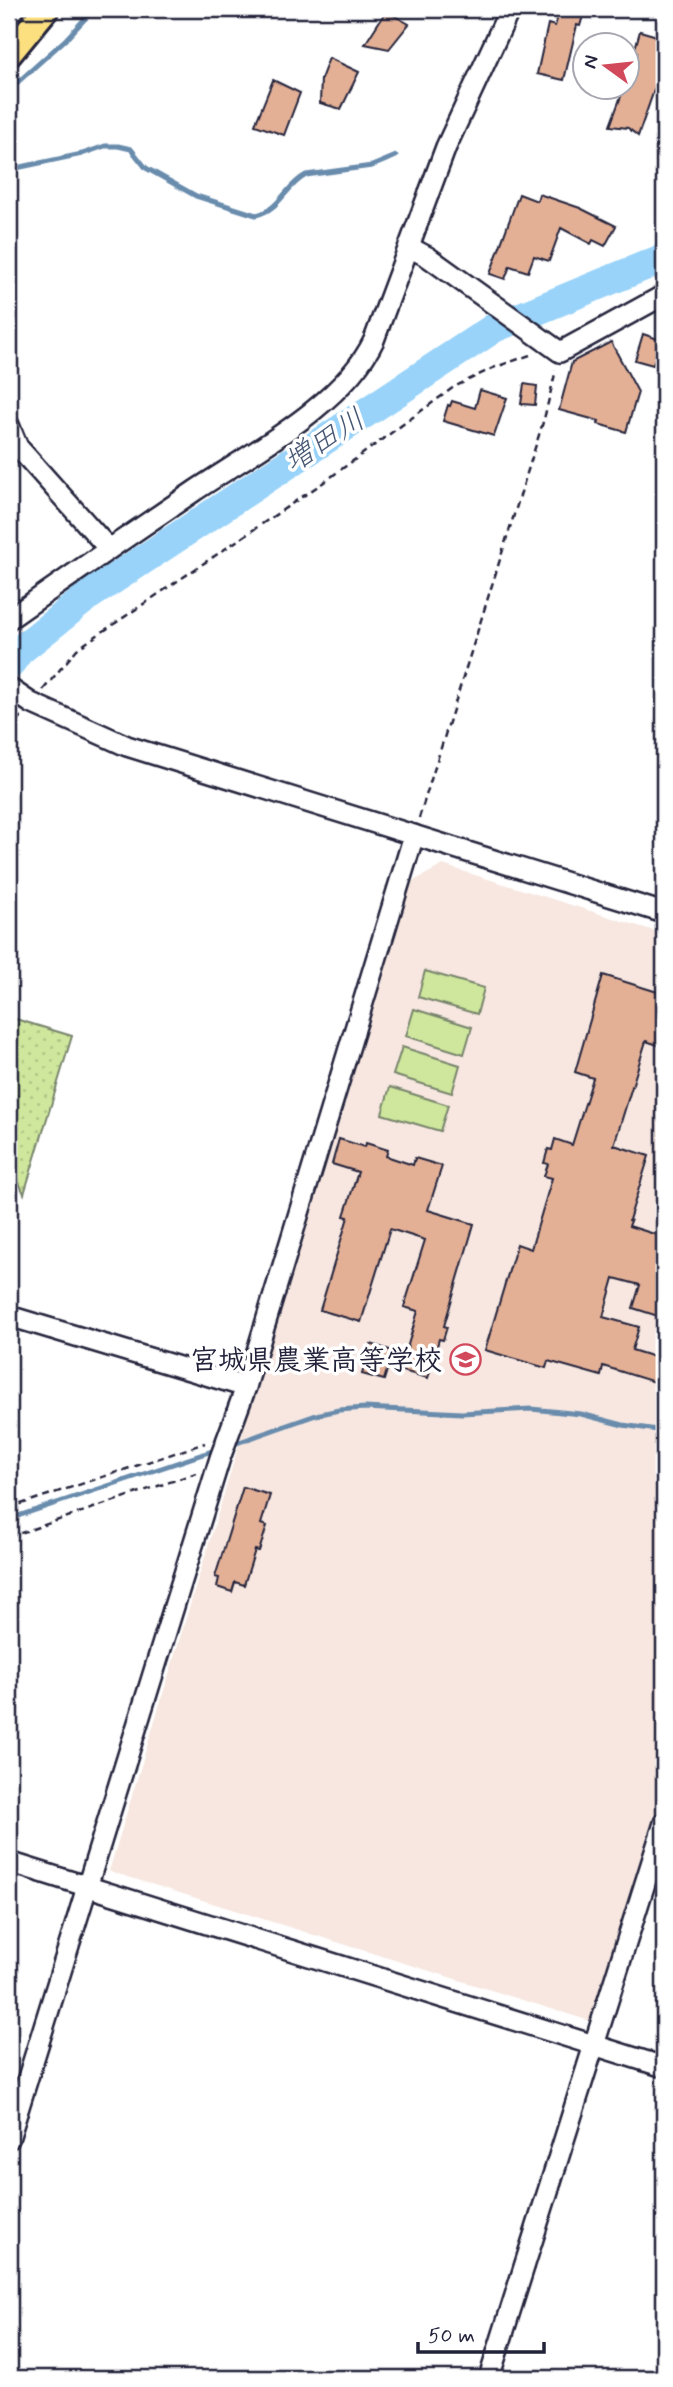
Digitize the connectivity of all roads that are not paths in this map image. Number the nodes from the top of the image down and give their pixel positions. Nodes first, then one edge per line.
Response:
1 (46, 9) edge
2 (510, 9) edge
3 (9, 54) edge
4 (410, 247) junction
5 (664, 295) edge
6 (9, 425) edge
7 (109, 549) junction
8 (9, 619) edge
9 (21, 696) edge
10 (414, 835) junction
11 (664, 913) edge
12 (9, 1316) edge
13 (246, 1387) junction
14 (664, 1823) edge
15 (9, 1862) edge
16 (86, 1888) junction
17 (593, 2045) junction
18 (664, 2067) edge
19 (9, 2139) edge
20 (489, 2378) edge

1 - 3 main road
2 - 4 street
4 - 5 street
4 - 7 street
6 - 7 street
7 - 8 street
9 - 10 street
10 - 11 street
10 - 13 street
12 - 13 street
13 - 16 street
14 - 17 street
15 - 16 street
16 - 17 street
16 - 19 street
17 - 18 street
17 - 20 street

